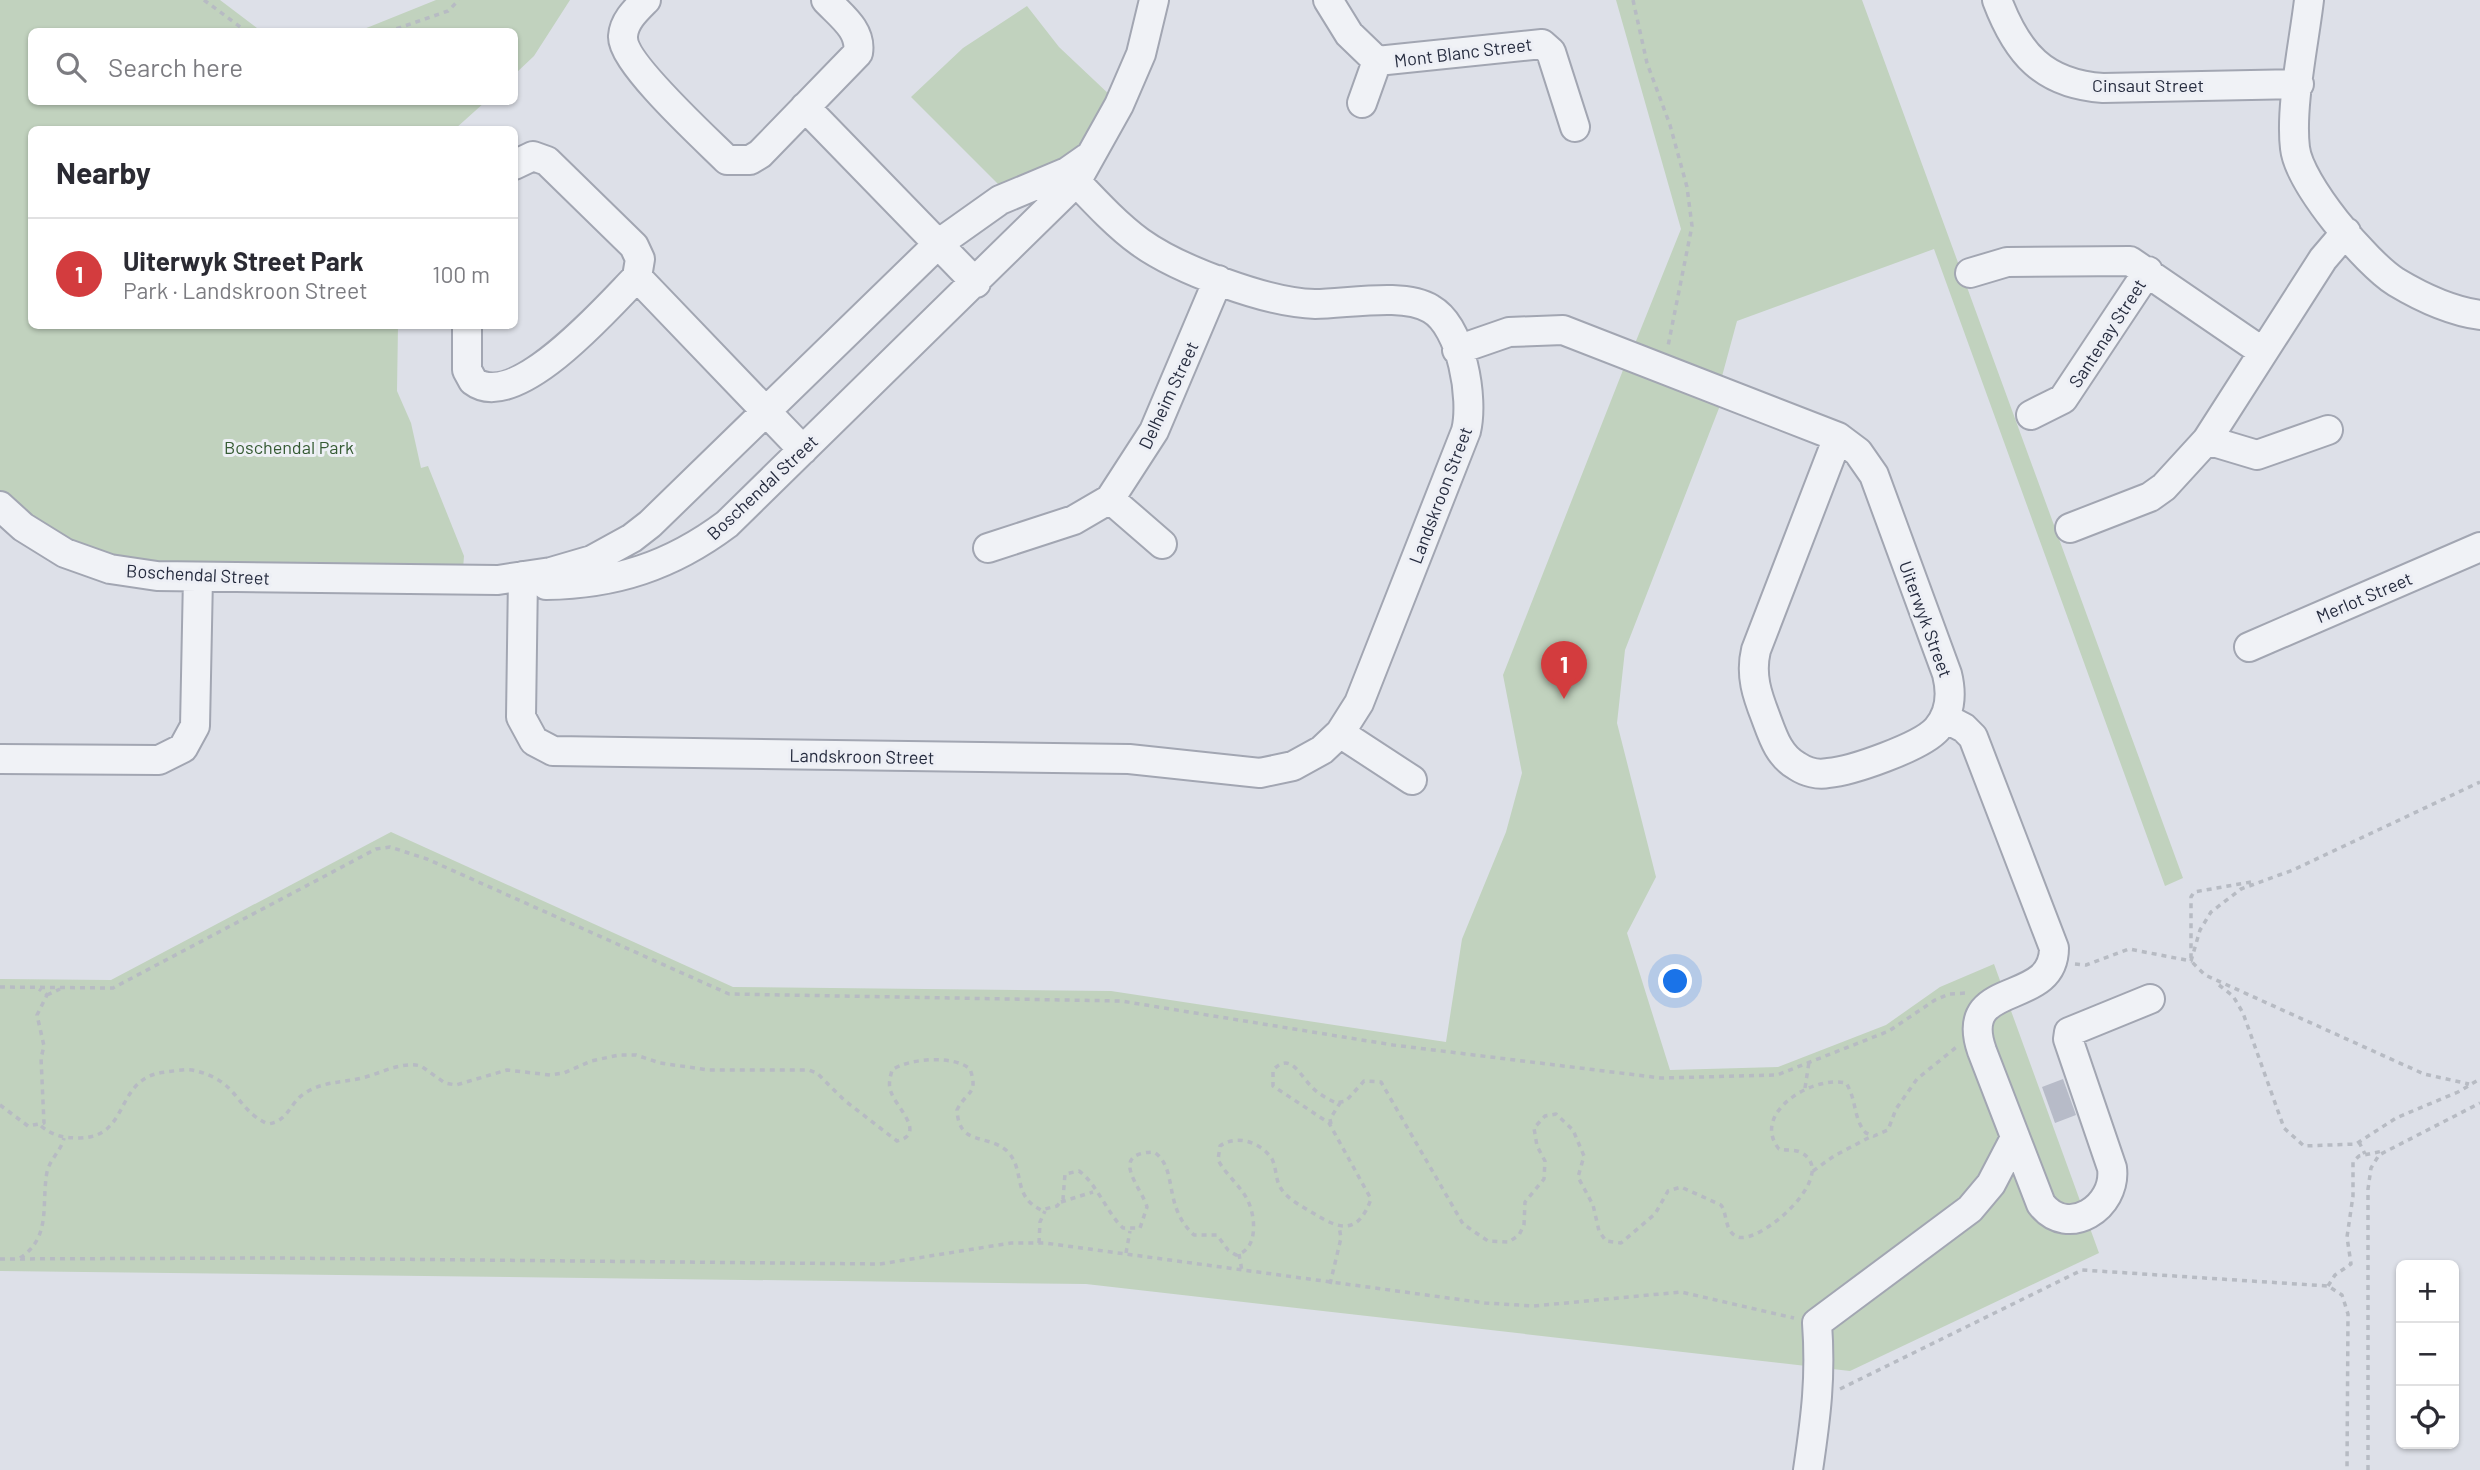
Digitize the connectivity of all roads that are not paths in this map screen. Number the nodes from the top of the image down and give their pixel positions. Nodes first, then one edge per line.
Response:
1 (646, 0) edge
2 (826, 0) edge
3 (1154, 0) edge
4 (1328, 0) edge
5 (1997, 0) edge
6 (2309, 0) edge
7 (1377, 61) junction
8 (2299, 84) junction
9 (1362, 103) dead end
10 (806, 107) junction
11 (1575, 127) dead end
12 (518, 163) edge
13 (1077, 171) junction
14 (2346, 232) junction
15 (939, 244) junction
16 (2148, 271) junction
17 (1970, 273) dead end
18 (637, 277) junction
19 (1218, 280) junction
20 (976, 283) junction
21 (2480, 315) edge
22 (467, 329) edge
23 (1457, 350) junction
24 (2263, 352) junction
25 (765, 412) junction
26 (2031, 415) dead end
27 (2328, 430) dead end
28 (1838, 437) junction
29 (2207, 440) junction
30 (803, 450) junction
31 (1110, 499) junction
32 (0, 506) edge
33 (2070, 528) dead end
34 (1162, 544) dead end
35 (2480, 547) edge
36 (988, 548) dead end
37 (198, 577) junction
38 (514, 581) junction
39 (2249, 647) dead end
40 (1945, 718) junction
41 (1340, 733) junction
42 (0, 759) edge
43 (1412, 780) dead end
44 (2150, 999) dead end
45 (2015, 1138) junction
46 (1808, 1470) edge

1 - 10 street
2 - 10 street
3 - 13 street, Boschendal Street
4 - 7 street, Mont Blanc Street
5 - 8 street, Cinsaut Street
6 - 8 street
7 - 9 street, Mont Blanc Street
7 - 11 street, Mont Blanc Street
8 - 14 street
10 - 15 street
12 - 18 street
13 - 15 street, Boschendal Street
13 - 19 street, Landskroon Street
13 - 20 street, Boschendal Street
14 - 21 street
14 - 24 street
15 - 20 street
15 - 25 street, Boschendal Street
16 - 17 street, Santenay Street
16 - 24 street, Santenay Street
16 - 26 street, Santenay Street
18 - 22 street
18 - 25 street
19 - 23 street, Landskroon Street
19 - 31 street, Delheim Street
20 - 30 street, Boschendal Street
23 - 28 street, Uiterwyk Street
23 - 41 street, Landskroon Street
24 - 29 street
25 - 30 street
25 - 38 street, Boschendal Street
27 - 29 street
28 - 40 street, Uiterwyk Street
28 - 40 street
29 - 33 street
30 - 38 street, Boschendal Street
31 - 34 street
31 - 36 street, Delheim Street
32 - 37 street, Boschendal Street
35 - 39 street, Merlot Street
37 - 38 street, Boschendal Street
37 - 42 street
38 - 41 street, Landskroon Street
40 - 45 street
41 - 43 street
44 - 45 street
45 - 46 street

